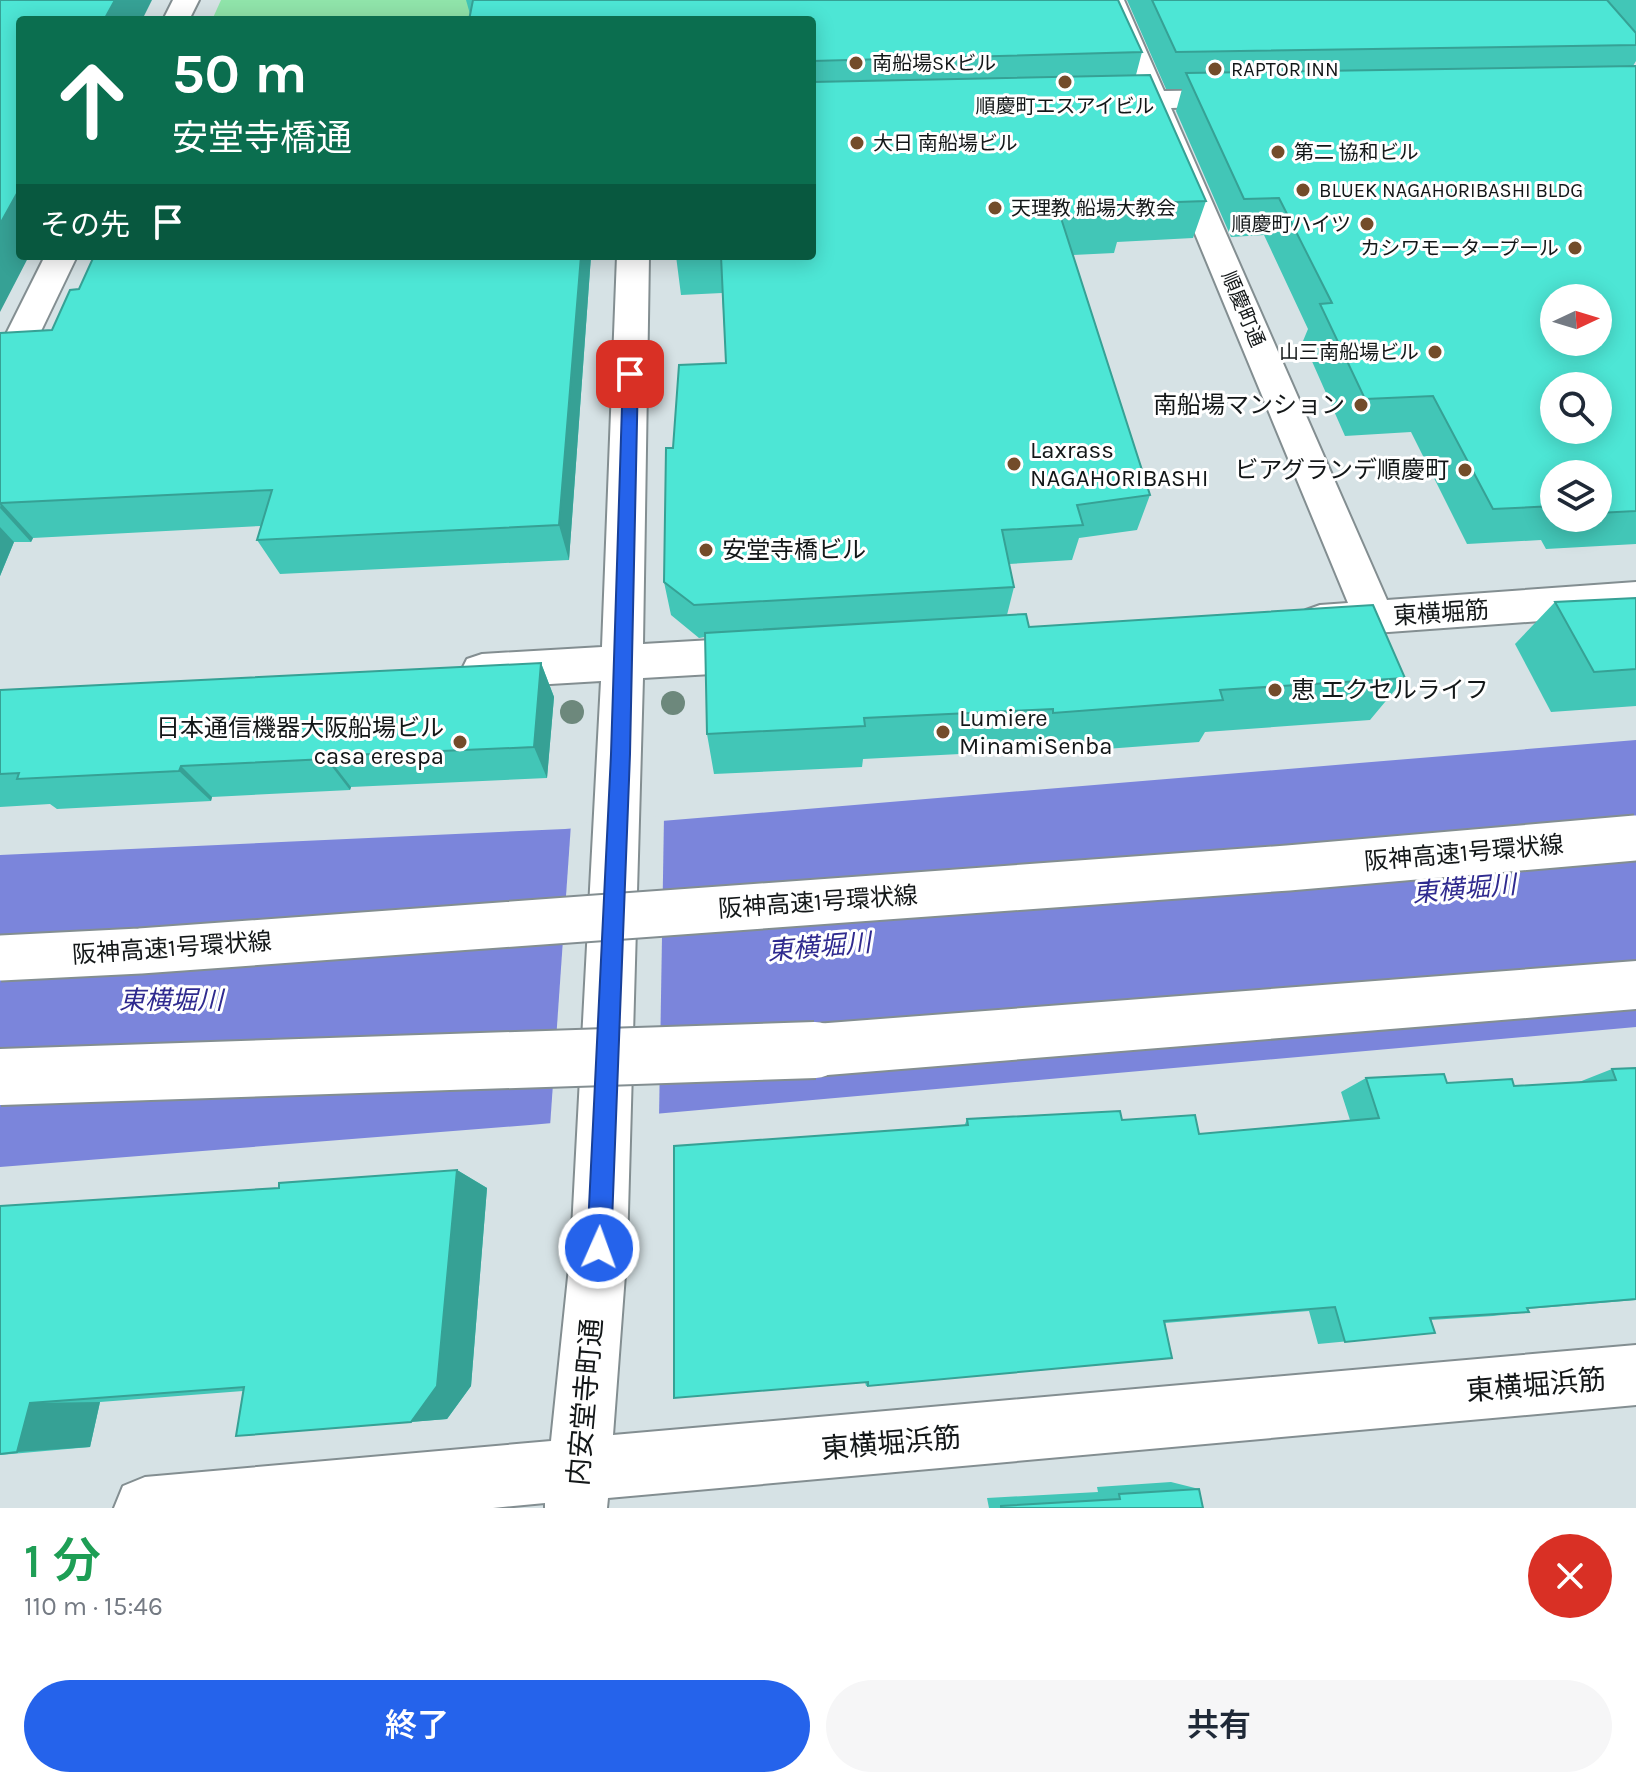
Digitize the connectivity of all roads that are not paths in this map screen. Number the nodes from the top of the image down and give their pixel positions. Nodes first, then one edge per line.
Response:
1 (1111, 0) edge
2 (1262, 98) edge
3 (1153, 100) junction
4 (1076, 102) edge
5 (59, 260) edge
6 (633, 260) edge
7 (0, 381) edge
8 (1636, 598) edge
9 (1374, 617) junction
10 (1276, 624) edge
11 (801, 652) edge
12 (623, 663) junction
13 (446, 673) edge
14 (1626, 839) edge
15 (0, 958) edge
16 (1636, 985) edge
17 (0, 1077) edge
18 (1636, 1375) edge
19 (577, 1490) edge
20 (145, 1508) edge

1 - 3 main road, 順慶町通
2 - 3 main road
3 - 4 main road
3 - 9 main road, 順慶町通
5 - 7 main road
6 - 12 main road, 内安堂寺町通
8 - 9 main road, 東横堀筋
9 - 10 main road, 東横堀筋
11 - 12 main road
12 - 13 main road
12 - 19 main road, 内安堂寺町通, bridge
14 - 15 main road, 阪神高速1号環状線, bridge
16 - 17 main road, bridge
18 - 19 main road, 東横堀浜筋
19 - 20 main road, 東横堀浜筋

